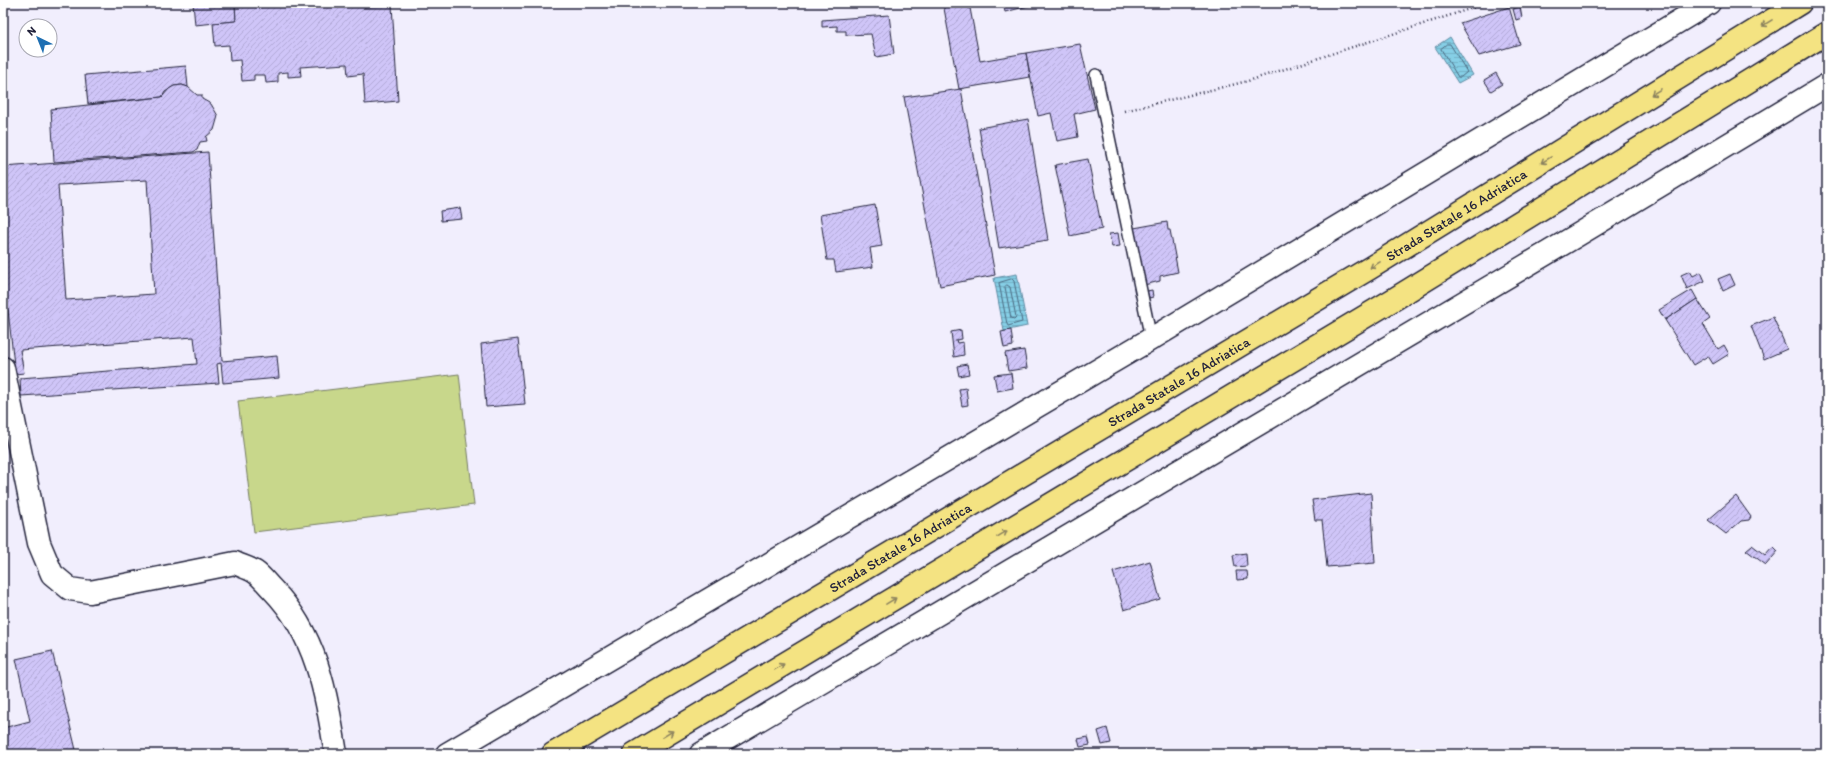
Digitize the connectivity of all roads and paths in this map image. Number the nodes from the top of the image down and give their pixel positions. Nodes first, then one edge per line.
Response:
1 (1488, 3) edge
2 (1709, 3) edge
3 (1800, 3) edge
4 (1827, 33) edge
5 (1096, 75) dead end
6 (1827, 85) edge
7 (1104, 116) junction
8 (1151, 339) junction
9 (3, 368) edge
10 (336, 754) edge
11 (447, 754) edge
12 (553, 754) edge
13 (634, 754) edge
14 (701, 754) edge

1 - 7 path
2 - 8 street
3 -> 12 highway, Strada Statale 16 Adriatica
13 -> 4 highway
5 - 7 lane
6 - 14 street
7 - 8 lane
8 - 11 street
9 - 10 street

